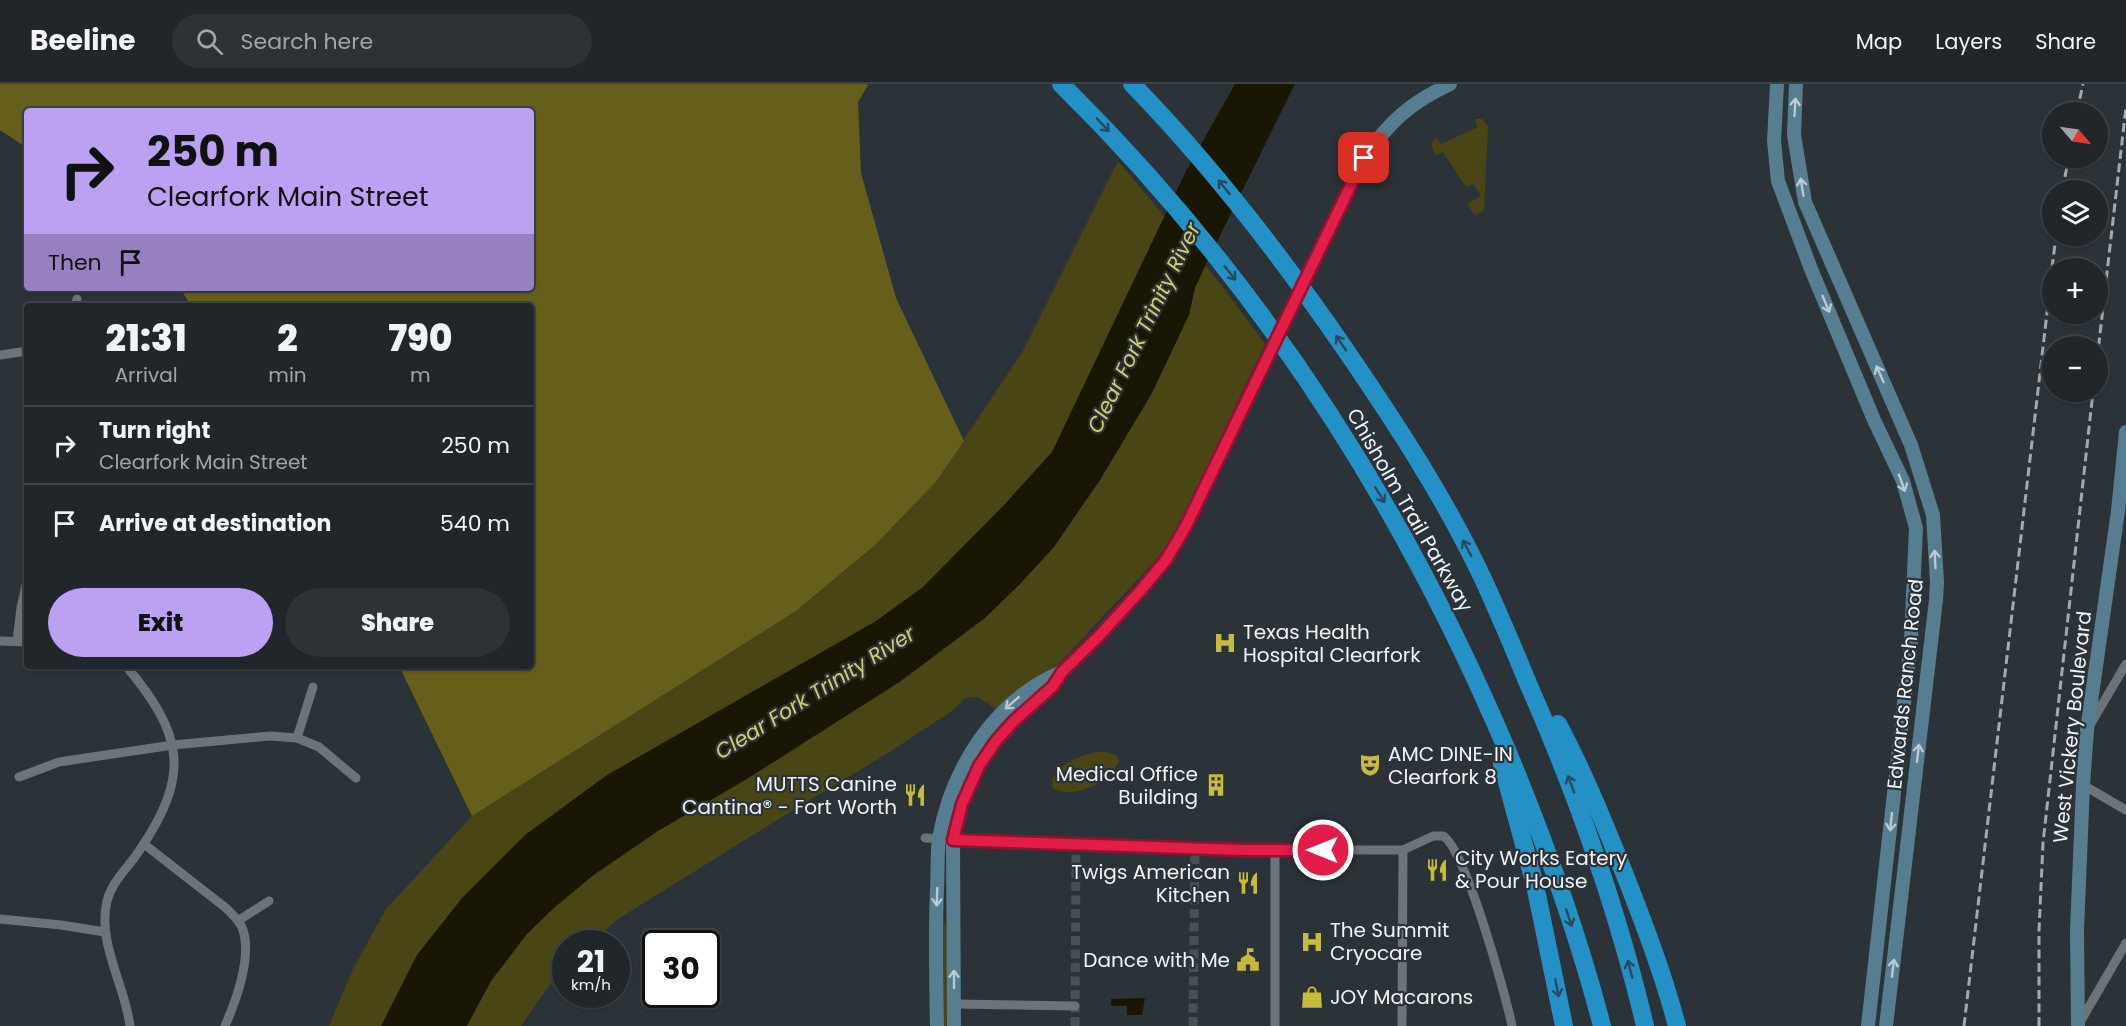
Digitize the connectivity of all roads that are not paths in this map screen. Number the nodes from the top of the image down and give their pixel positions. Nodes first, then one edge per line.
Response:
1 (1062, 84) edge
2 (1132, 84) edge
3 (1450, 84) edge
4 (1778, 84) edge
5 (1796, 84) edge
6 (1822, 241) junction
7 (1804, 250) junction
8 (24, 351) edge
9 (0, 355) edge
10 (2126, 432) edge
11 (2122, 514) edge
12 (1483, 580) junction
13 (24, 594) edge
14 (1913, 599) junction
15 (1936, 600) junction
16 (0, 641) edge
17 (22, 641) edge
18 (2126, 664) edge
19 (128, 669) edge
20 (313, 687) dead end
21 (1480, 687) junction
22 (2088, 730) junction
23 (297, 738) junction
24 (173, 746) junction
25 (19, 777) dead end
26 (356, 778) dead end
27 (2083, 785) junction
28 (2126, 810) edge
29 (925, 838) dead end
30 (946, 839) junction
31 (144, 844) junction
32 (1275, 850) junction
33 (1403, 850) junction
34 (269, 901) dead end
35 (0, 919) edge
36 (238, 920) junction
37 (105, 932) junction
38 (2126, 943) edge
39 (954, 1004) junction
40 (1075, 1006) dead end
41 (130, 1026) edge
42 (225, 1026) edge
43 (937, 1026) edge
44 (954, 1026) edge
45 (1275, 1026) edge
46 (1402, 1026) edge
47 (1512, 1026) edge
48 (1564, 1026) edge
49 (1602, 1026) edge
50 (1645, 1026) edge
51 (1677, 1026) edge
52 (1868, 1026) edge
53 (1886, 1026) edge
54 (2078, 1026) edge

1 -> 21 highway, Chisholm Trail Parkway
12 -> 2 highway, Chisholm Trail Parkway
3 - 30 street
4 - 7 street, Edwards Ranch Road
6 -> 5 street, Edwards Ranch Road
6 - 7 street
15 -> 6 street, Edwards Ranch Road
7 -> 14 street, Edwards Ranch Road
8 - 9 street
10 - 11 street, West Vickery Boulevard
11 - 22 street, West Vickery Boulevard
50 -> 12 highway, Chisholm Trail Parkway
12 - 51 highway
13 - 17 street
14 - 15 street
14 -> 52 street, Edwards Ranch Road
53 -> 15 street, Edwards Ranch Road
16 - 17 street
18 - 22 street
19 - 24 street
20 - 23 street
21 -> 48 highway
21 -> 49 highway, Chisholm Trail Parkway
22 - 27 street, West Vickery Boulevard
23 - 24 street
23 - 26 street
24 - 25 street
24 - 31 street
27 - 28 street
27 - 54 street, West Vickery Boulevard
29 - 30 street
30 - 32 street
39 -> 30 street
30 -> 43 street
31 - 36 street
31 - 37 street
32 - 33 street
32 - 45 street
33 - 46 street
33 - 47 street
34 - 36 street
35 - 37 street
36 - 42 street
37 - 41 street
38 - 54 street
39 - 40 street
39 - 44 street

